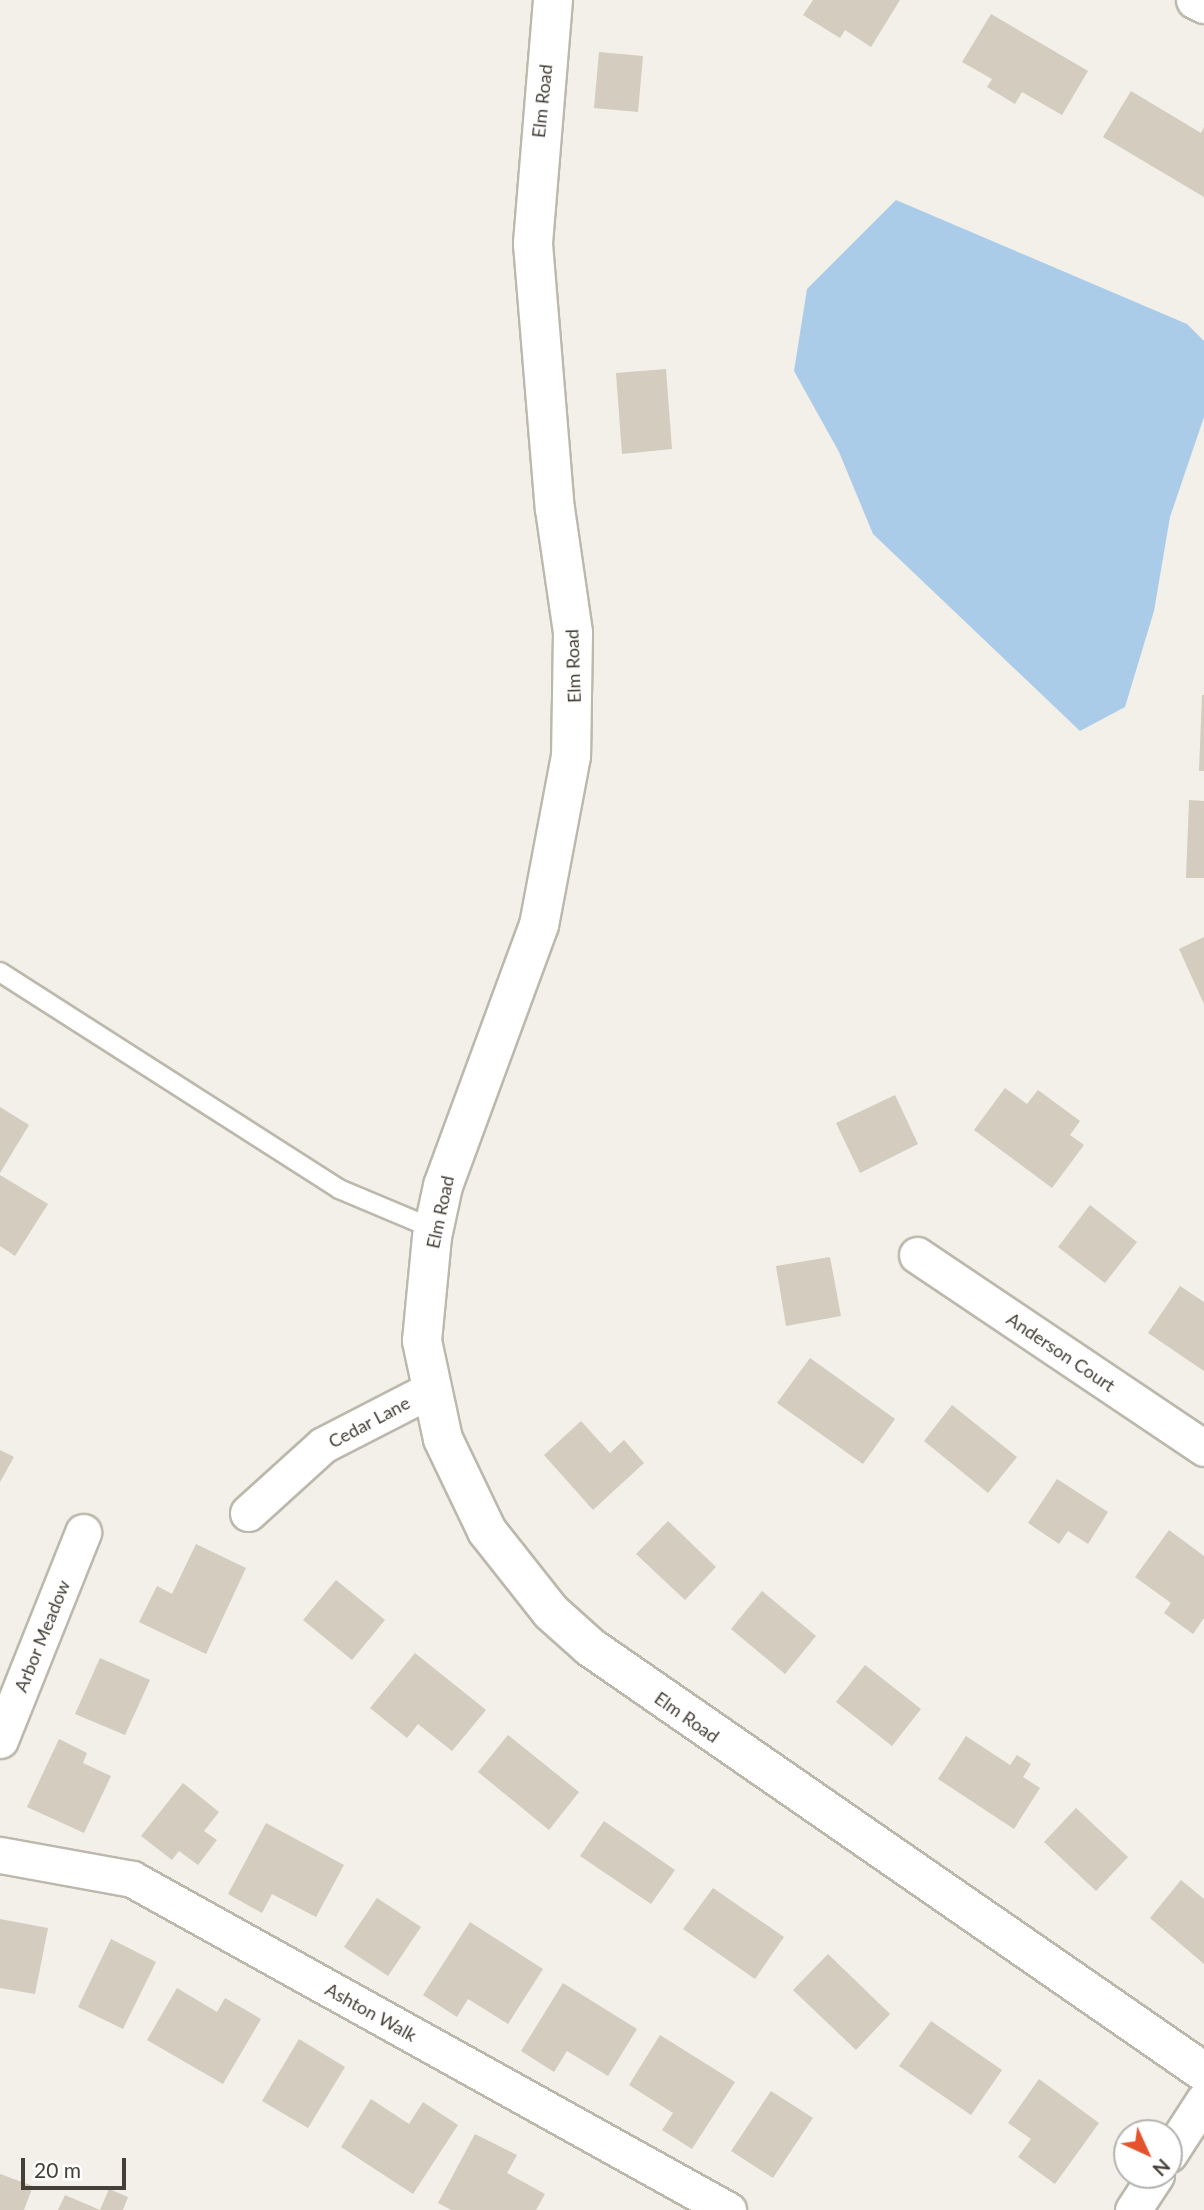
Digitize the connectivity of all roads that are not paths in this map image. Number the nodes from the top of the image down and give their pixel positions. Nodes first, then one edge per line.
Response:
1 (553, 0) edge
2 (1194, 0) edge
3 (1204, 5) edge
4 (0, 972) edge
5 (434, 1229) junction
6 (918, 1255) dead end
7 (430, 1390) junction
8 (1204, 1448) edge
9 (248, 1513) dead end
10 (83, 1532) dead end
11 (0, 1740) edge
12 (0, 1855) edge
13 (1204, 2072) edge
14 (1204, 2100) edge
15 (1183, 2132) edge
16 (1147, 2189) edge
17 (728, 2210) edge
18 (1133, 2210) edge

1 - 5 street, Elm Road
2 - 3 street
4 - 5 lane
5 - 7 street, Elm Road
6 - 8 street, Anderson Court
7 - 9 street, Cedar Lane
7 - 13 street, Elm Road
10 - 11 street, Arbor Meadow
12 - 17 street, Ashton Walk
14 - 15 street
16 - 18 street

